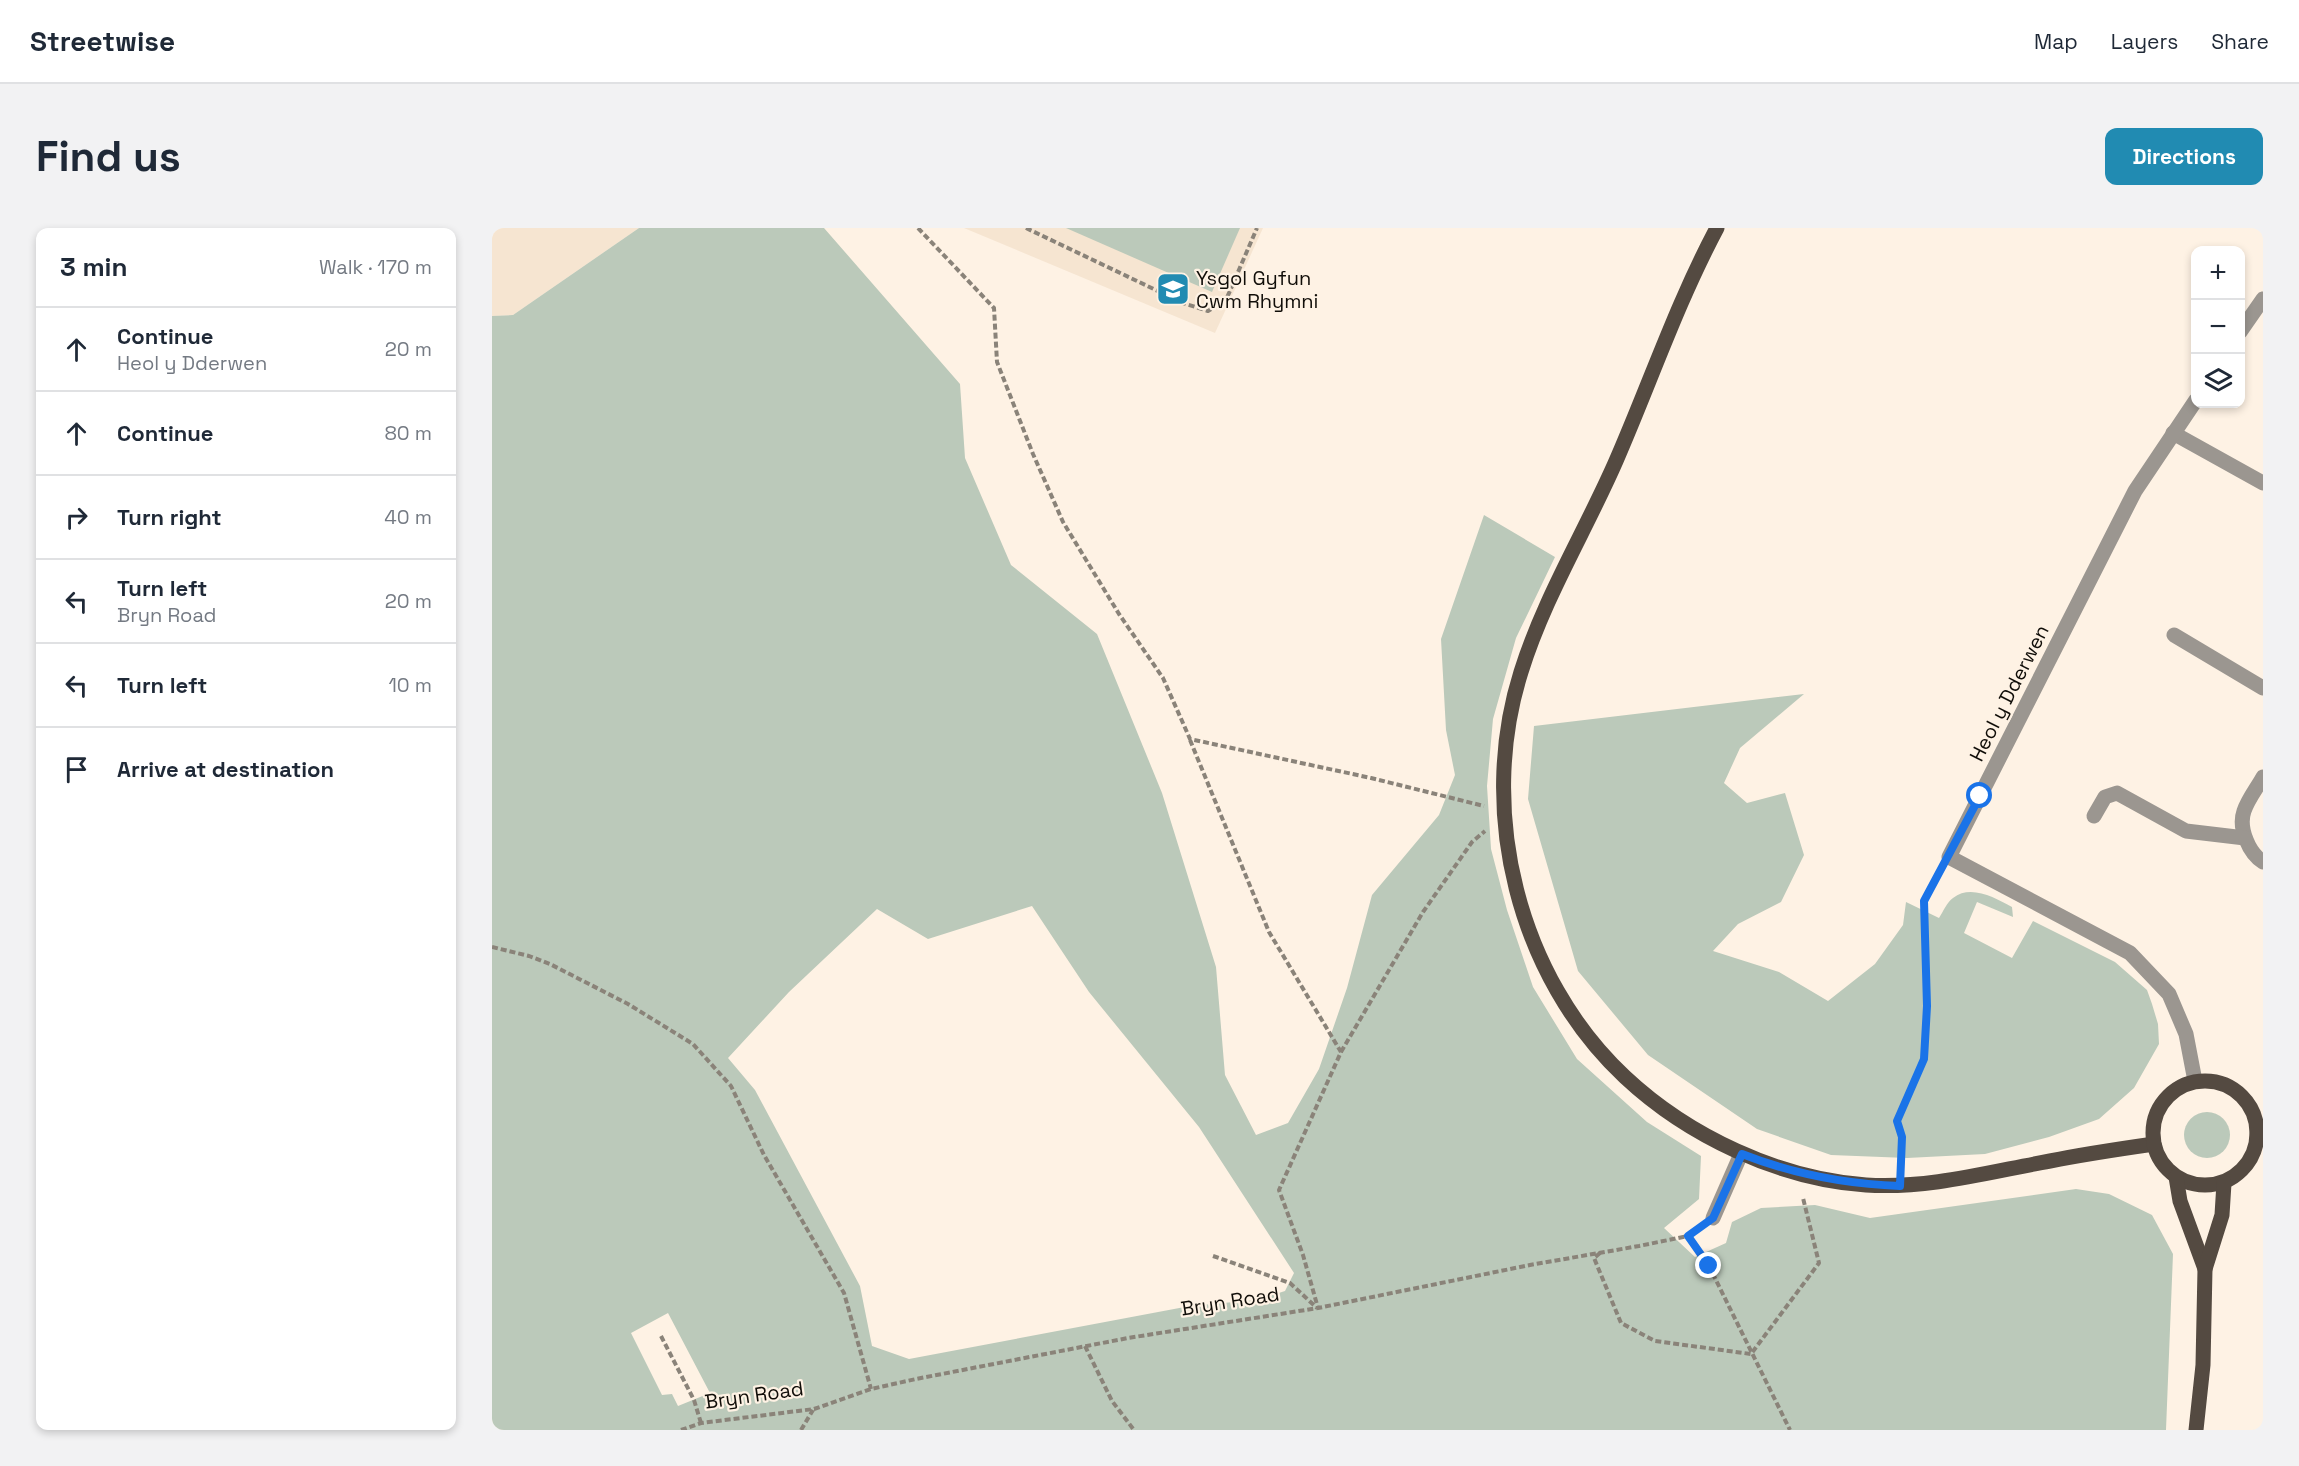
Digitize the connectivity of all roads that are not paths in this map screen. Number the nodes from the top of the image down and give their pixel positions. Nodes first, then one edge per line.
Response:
1 (1717, 228) edge
2 (2263, 299) edge
3 (2245, 326) edge
4 (2191, 407) edge
5 (2173, 434) junction
6 (2263, 483) edge
7 (2174, 635) dead end
8 (2263, 688) edge
9 (2263, 777) edge
10 (2094, 816) dead end
11 (2245, 838) junction
12 (2263, 862) edge
13 (2196, 1082) junction
14 (2260, 1133) edge
15 (2154, 1144) junction
16 (1742, 1154) junction
17 (2176, 1177) junction
18 (2224, 1182) junction
19 (1713, 1218) road end
20 (2205, 1269) junction
21 (2196, 1430) edge

1 - 16 main road
2 - 3 street
4 - 5 street, Heol y Dderwen
5 - 6 street
5 - 13 street, Heol y Dderwen
7 - 8 street
9 - 11 street
10 - 11 street
11 - 12 street
13 - 14 main road
13 - 15 main road
14 - 18 main road
15 - 16 main road
15 - 17 main road
16 - 19 street
17 - 18 main road
17 - 20 main road
18 - 20 main road
20 - 21 main road

